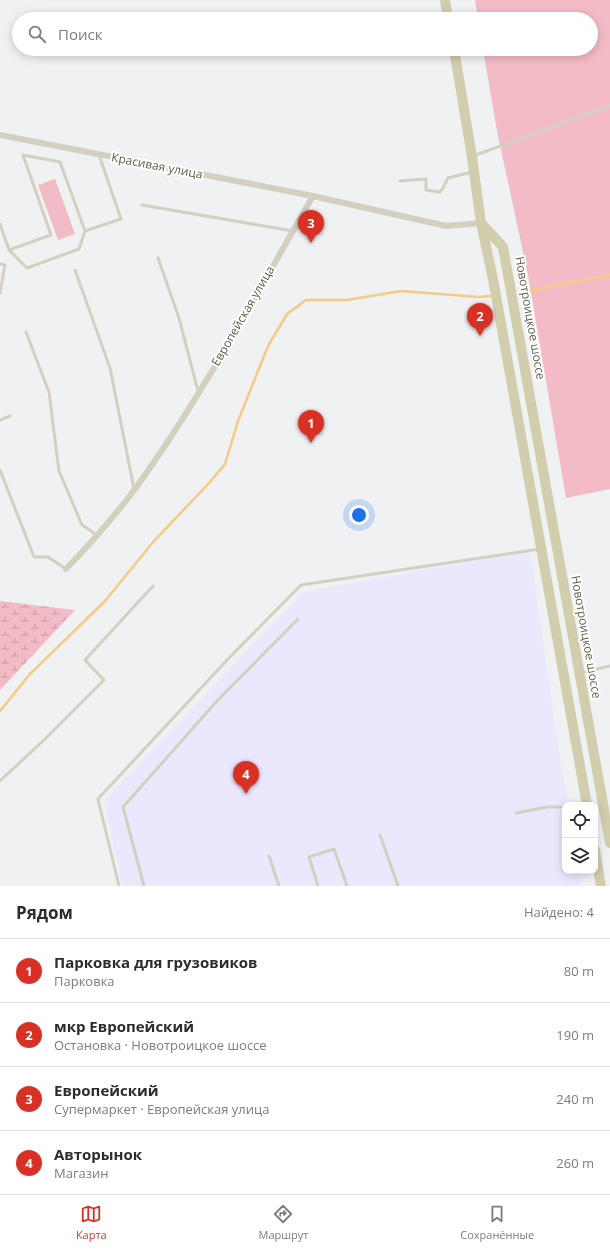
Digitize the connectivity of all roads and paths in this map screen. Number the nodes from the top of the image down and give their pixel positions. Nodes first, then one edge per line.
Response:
1 (445, 0) edge
2 (447, 12) edge
3 (455, 56) edge
4 (610, 106) edge
5 (0, 135) edge
6 (99, 155) junction
7 (472, 157) junction
8 (474, 172) junction
9 (400, 181) dead end
10 (313, 196) junction
11 (142, 204) dead end
12 (481, 223) junction
13 (0, 224) edge
14 (293, 231) junction
15 (84, 232) junction
16 (9, 250) junction
17 (158, 258) dead end
18 (0, 264) edge
19 (75, 270) dead end
20 (0, 293) edge
21 (26, 332) dead end
22 (199, 393) junction
23 (10, 416) dead end
24 (0, 420) edge
25 (0, 470) edge
26 (134, 490) junction
27 (97, 535) junction
28 (541, 549) junction
29 (66, 570) joint
30 (153, 586) dead end
31 (298, 619) dead end
32 (610, 666) edge
33 (579, 673) junction
34 (0, 781) edge
35 (586, 802) edge
36 (562, 807) edge
37 (516, 814) dead end
38 (380, 835) dead end
39 (610, 843) edge
40 (269, 856) dead end
41 (598, 868) edge
42 (119, 886) edge
43 (144, 886) edge
44 (279, 886) edge
45 (318, 886) edge
46 (347, 886) edge
47 (398, 886) edge
48 (601, 886) edge

1 - 2 main road
3 - 7 main road
4 - 7 lane
5 - 6 street, Красивая улица
6 - 10 street, Красивая улица
6 - 15 lane
7 - 8 main road
8 - 9 lane
8 - 12 main road
10 - 12 street
10 - 14 street, Европейская улица
11 - 14 lane
12 - 28 main road
12 - 33 main road, Новотроицкое шоссе
13 - 16 lane
14 - 22 street, Европейская улица
15 - 16 lane
15 - 16 lane
17 - 22 lane
18 - 20 lane
19 - 26 lane
21 - 27 lane
22 - 26 street, Европейская улица
23 - 24 lane
25 - 29 lane
26 - 27 street, Европейская улица
27 - 29 street, Европейская улица
28 - 35 main road
28 - 42 lane
30 - 34 lane
31 - 43 lane
32 - 33 lane
33 - 39 main road, Новотроицкое шоссе
36 - 37 lane
38 - 47 lane
40 - 44 lane
41 - 48 main road
45 - 46 lane

